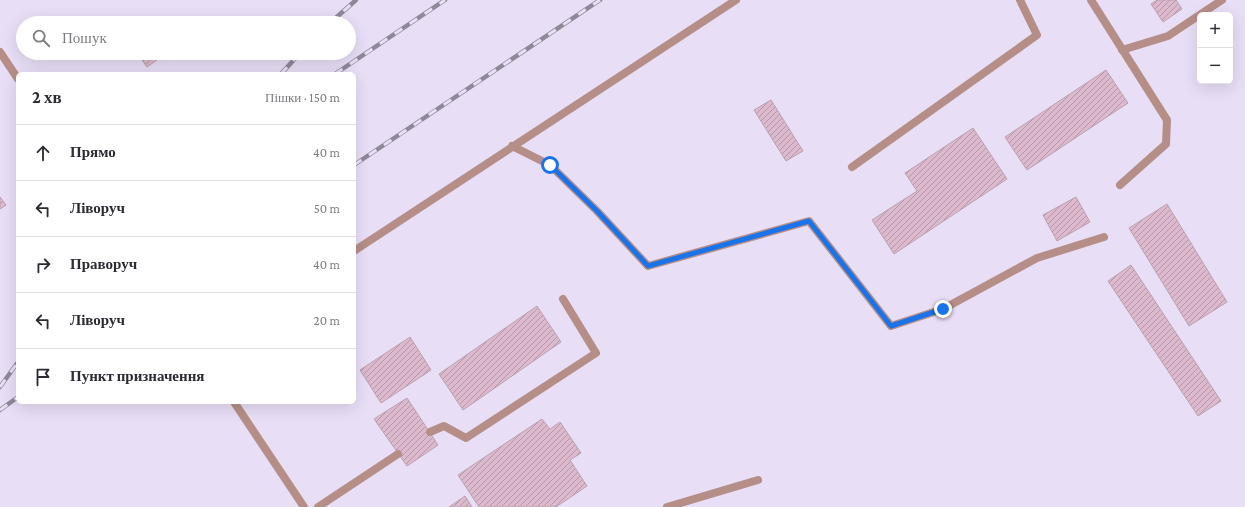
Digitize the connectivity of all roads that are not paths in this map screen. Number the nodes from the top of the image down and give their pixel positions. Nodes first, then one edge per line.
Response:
1 (736, 0) edge
2 (1020, 0) edge
3 (1091, 0) edge
4 (1222, 0) edge
5 (1122, 50) junction
6 (0, 52) edge
7 (16, 76) edge
8 (512, 146) junction
9 (852, 167) dead end
10 (1120, 185) dead end
11 (1104, 237) dead end
12 (356, 250) edge
13 (563, 298) dead end
14 (235, 404) edge
15 (430, 432) dead end
16 (398, 454) dead end
17 (758, 480) dead end
18 (304, 507) edge
19 (318, 507) edge
20 (667, 507) edge

1 - 8 street
2 - 9 street
3 - 5 street
4 - 5 street
5 - 10 street
6 - 7 street
8 - 11 street
8 - 12 street
13 - 15 street
14 - 18 street
16 - 19 street
17 - 20 street

